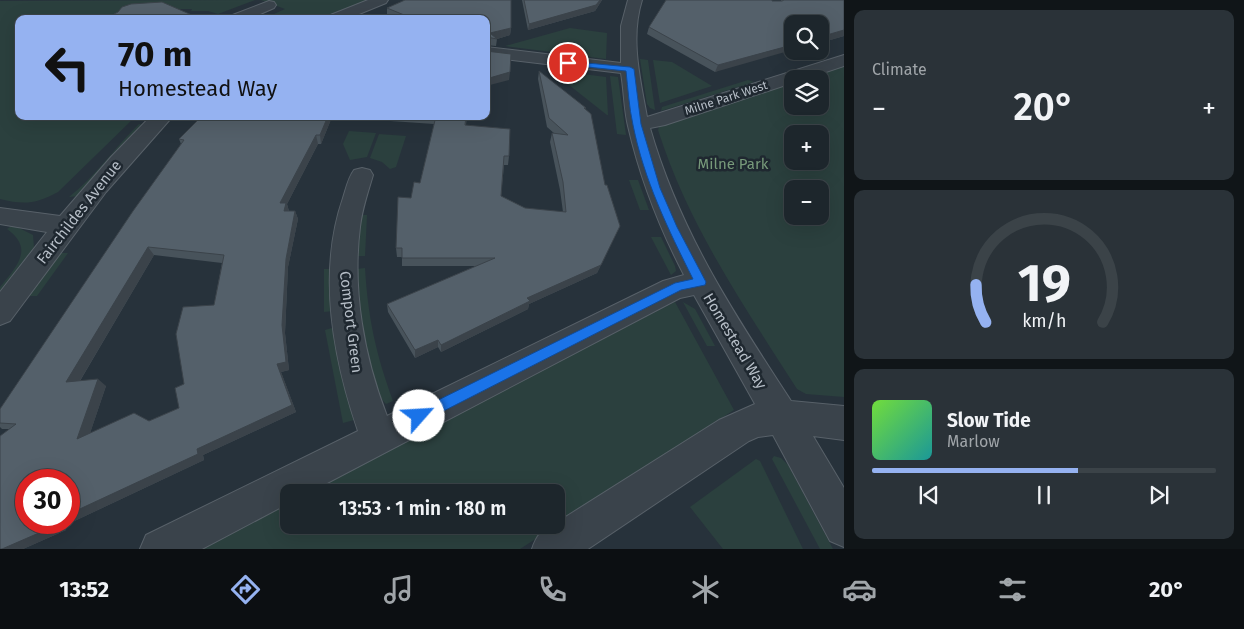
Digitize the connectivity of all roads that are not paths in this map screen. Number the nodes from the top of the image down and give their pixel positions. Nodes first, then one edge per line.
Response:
1 (381, 0) edge
2 (635, 0) edge
3 (269, 5) dead end
4 (245, 15) edge
5 (342, 15) edge
6 (490, 52) edge
7 (844, 60) edge
8 (630, 69) junction
9 (159, 120) edge
10 (637, 124) junction
11 (362, 175) dead end
12 (0, 216) edge
13 (68, 226) junction
14 (700, 282) junction
15 (0, 313) edge
16 (782, 419) junction
17 (844, 423) edge
18 (378, 437) junction
19 (844, 527) edge
20 (160, 549) edge
21 (552, 549) edge

1 - 5 street
2 - 8 street, Homestead Way
3 - 4 street
6 - 8 street
7 - 10 street, Milne Park West
8 - 10 street, Homestead Way
9 - 13 street, Fairchildes Avenue
10 - 14 street, Homestead Way
11 - 18 street, Comport Green
12 - 13 street
13 - 15 street, Fairchildes Avenue
14 - 16 street, Homestead Way
14 - 18 street
16 - 17 street
16 - 19 street, Homestead Way
16 - 21 street
18 - 20 street

